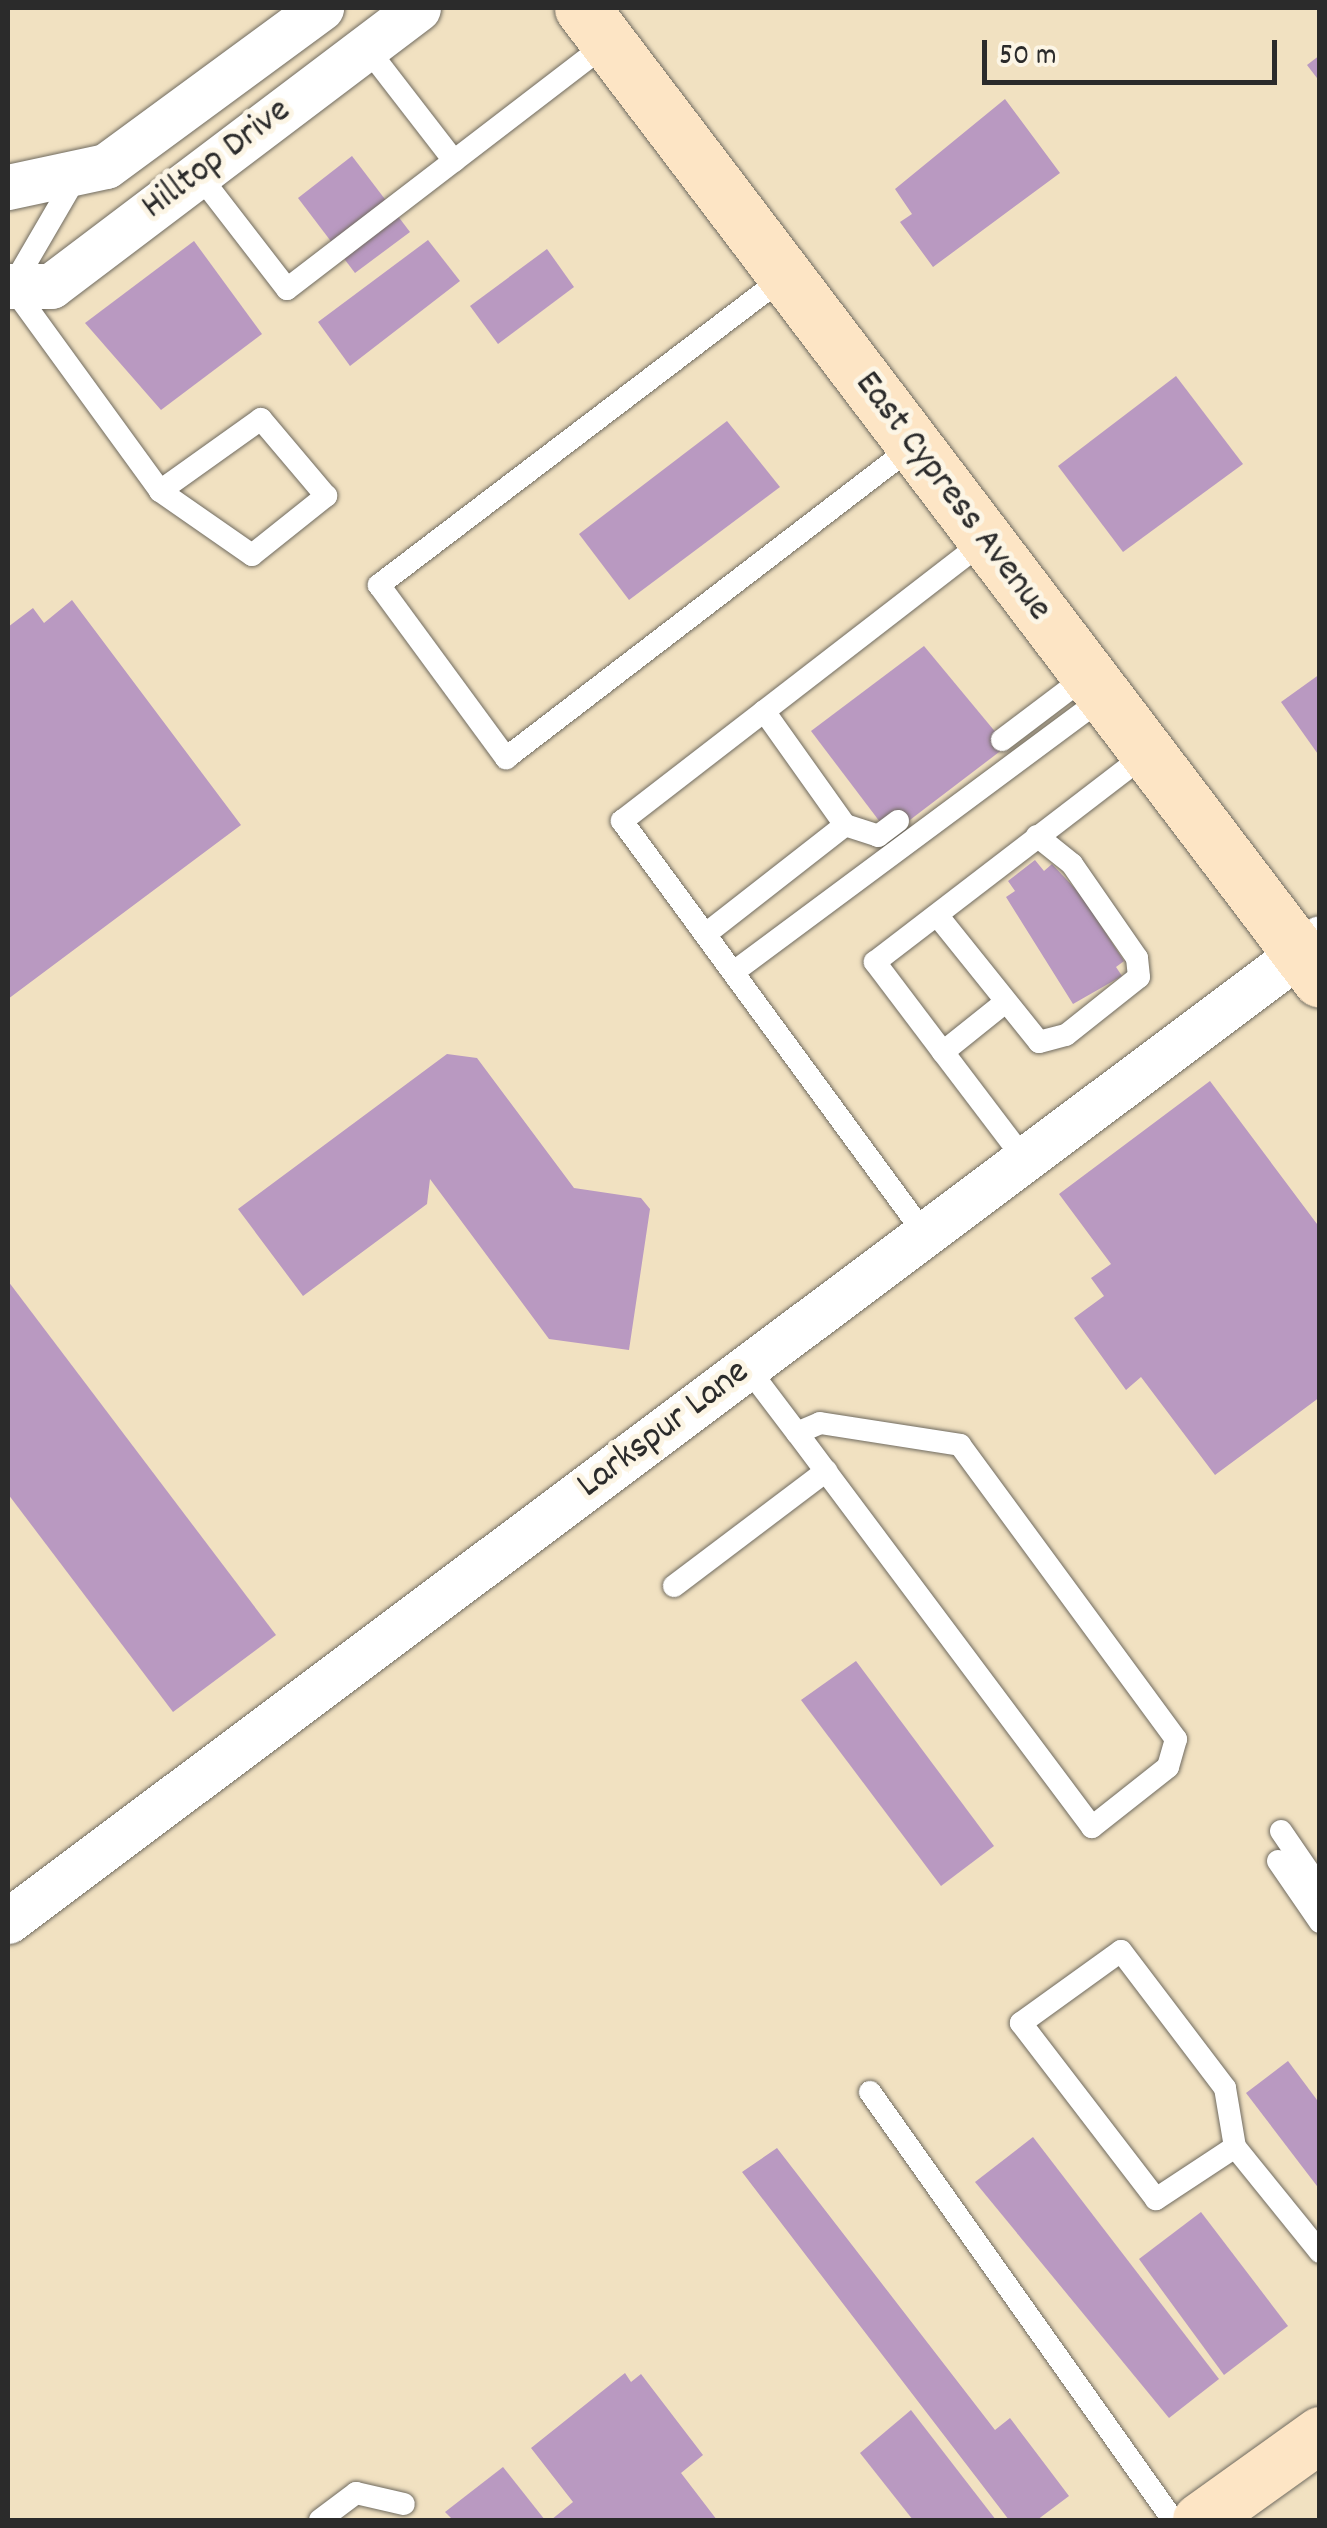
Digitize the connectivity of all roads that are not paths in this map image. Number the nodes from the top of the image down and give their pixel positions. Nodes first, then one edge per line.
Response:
1 (321, 8) edge
2 (418, 8) edge
3 (586, 18) edge
4 (366, 46) junction
5 (454, 161) junction
6 (199, 175) junction
7 (76, 177) junction
8 (8, 187) edge
9 (784, 276) junction
10 (10, 287) edge
11 (913, 446) junction
12 (160, 491) junction
13 (985, 540) junction
14 (1096, 686) junction
15 (764, 711) junction
16 (1002, 740) dead end
17 (1147, 752) junction
18 (898, 820) dead end
19 (845, 826) junction
20 (1037, 836) junction
21 (937, 915) junction
22 (706, 933) junction
23 (1313, 957) edge
24 (735, 971) junction
25 (1004, 1004) junction
26 (943, 1052) junction
27 (1025, 1160) junction
28 (924, 1233) junction
29 (747, 1367) junction
30 (797, 1433) junction
31 (826, 1472) junction
32 (674, 1586) dead end
33 (1281, 1831) dead end
34 (1278, 1861) dead end
35 (1320, 1888) edge
36 (8, 1921) edge
37 (1320, 1922) edge
38 (870, 2092) dead end
39 (1234, 2147) junction
40 (1320, 2252) edge
41 (1320, 2434) edge
42 (404, 2504) dead end
43 (320, 2520) edge
44 (1173, 2520) edge
45 (1200, 2520) edge

1 - 7 street, Hilltop Drive
2 - 4 street, Hilltop Drive
3 - 5 lane
3 - 9 main road, East Cypress Avenue
4 - 5 lane
4 - 6 street, Hilltop Drive
5 - 6 lane
6 - 10 street, Hilltop Drive
7 - 8 street, Hilltop Drive
7 - 10 lane
9 - 11 main road, East Cypress Avenue
9 - 11 lane
10 - 12 lane
11 - 13 main road, East Cypress Avenue
12 - 12 lane
13 - 14 main road, East Cypress Avenue
13 - 15 lane
14 - 16 lane
14 - 17 main road, East Cypress Avenue
14 - 24 lane
15 - 19 lane
15 - 22 lane
17 - 20 lane
17 - 23 main road, East Cypress Avenue
18 - 19 lane
19 - 22 lane
20 - 21 lane
20 - 25 lane
21 - 25 lane
21 - 26 lane
22 - 24 lane
23 - 27 street, Larkspur Lane
24 - 28 lane
25 - 26 lane
26 - 27 lane
27 - 28 street, Larkspur Lane
28 - 29 street, Larkspur Lane
29 - 30 lane
29 - 36 street, Larkspur Lane
30 - 31 lane
30 - 31 lane
31 - 32 lane
33 - 35 lane
34 - 37 lane
38 - 44 lane
39 - 39 lane
39 - 40 lane
41 - 45 main road
42 - 43 lane

